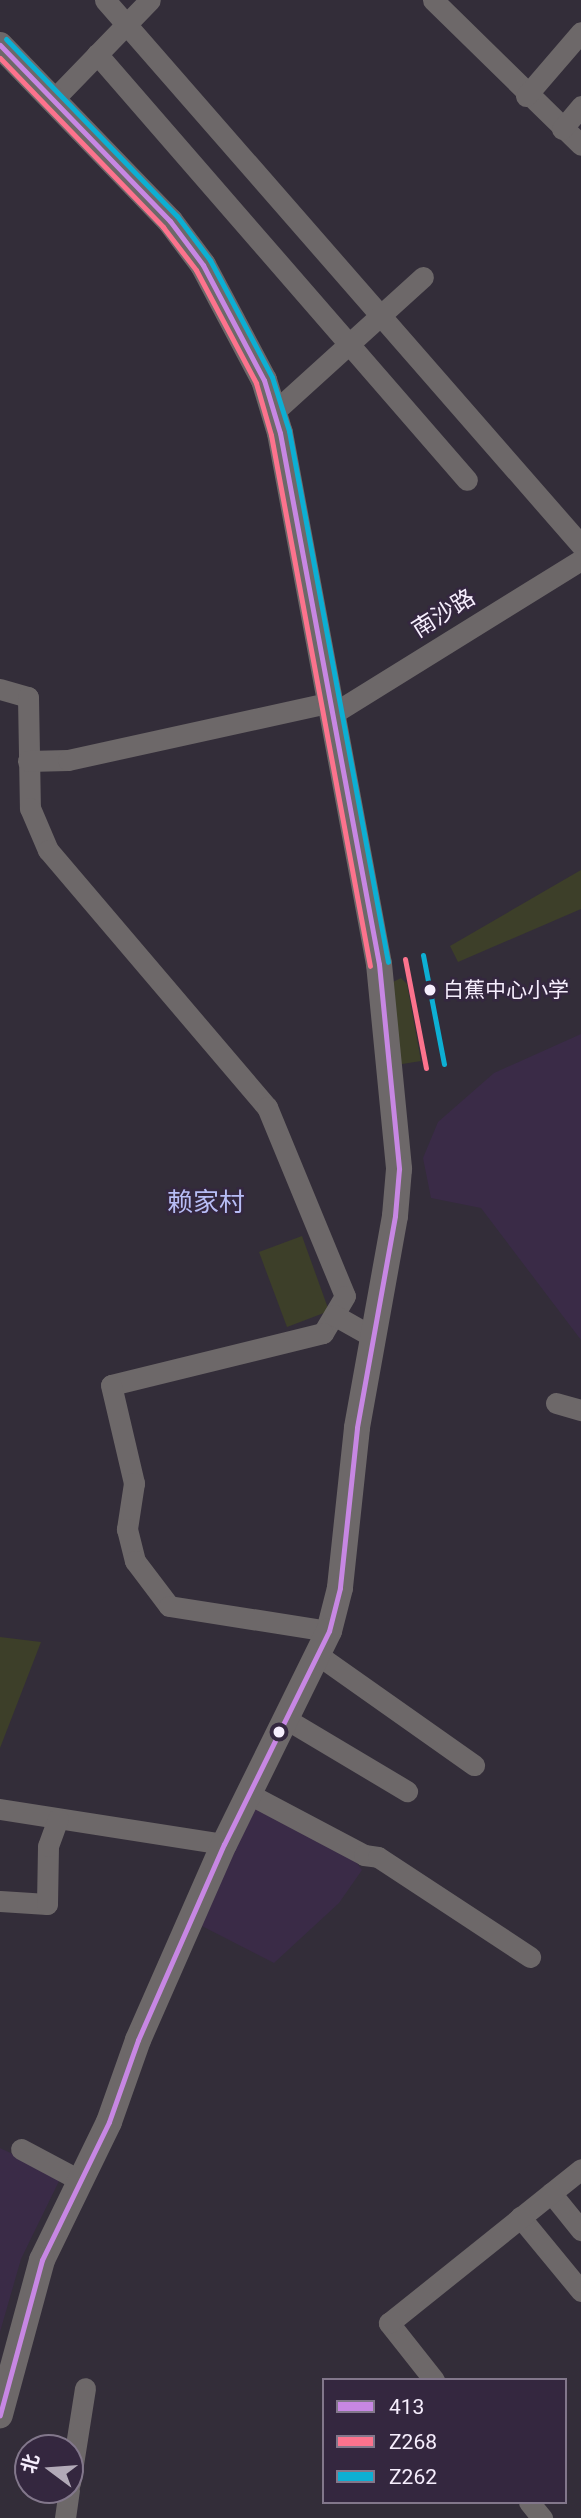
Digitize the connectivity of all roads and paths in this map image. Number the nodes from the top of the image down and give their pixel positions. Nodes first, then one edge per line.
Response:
1 (106, 0) edge
2 (150, 0) edge
3 (433, 0) edge
4 (127, 24) junction
5 (581, 33) edge
6 (0, 45) edge
7 (97, 54) junction
8 (526, 96) junction
9 (52, 100) junction
10 (581, 106) edge
11 (562, 129) junction
12 (581, 145) edge
13 (423, 277) dead end
14 (381, 315) junction
15 (349, 344) junction
16 (274, 412) junction
17 (467, 480) dead end
18 (581, 545) edge
19 (581, 560) edge
20 (0, 689) edge
21 (333, 707) junction
22 (28, 761) junction
23 (334, 1315) junction
24 (373, 1337) junction
25 (556, 1403) dead end
26 (581, 1410) edge
27 (329, 1631) junction
28 (318, 1656) junction
29 (286, 1719) junction
30 (474, 1765) dead end
31 (407, 1791) dead end
32 (249, 1794) junction
33 (0, 1809) edge
34 (58, 1819) junction
35 (224, 1844) junction
36 (0, 1900) edge
37 (530, 1957) dead end
38 (21, 2149) dead end
39 (581, 2169) edge
40 (79, 2180) junction
41 (551, 2193) junction
42 (520, 2217) junction
43 (581, 2230) edge
44 (581, 2291) edge
45 (5, 2373) edge
46 (432, 2378) edge
47 (85, 2388) dead end
48 (0, 2415) edge
49 (78, 2434) edge
50 (531, 2504) edge
51 (542, 2518) edge

1 - 4 street
2 - 4 street
3 - 8 street
4 - 7 street
4 - 14 street
5 - 8 street
6 - 9 street
7 - 9 street
7 - 15 street
8 - 11 street
9 - 16 street
10 - 11 street
11 - 12 street
13 - 14 street
14 - 15 street
14 - 18 street
15 - 16 street
15 - 17 street
16 - 21 street
19 - 21 street, 南沙路
20 - 22 street
21 - 22 street, 南沙路
21 - 24 street
22 - 23 street
23 - 24 street
23 - 27 street
24 - 27 street
25 - 26 street
27 - 28 street
28 - 29 street
28 - 30 street
29 - 31 street
29 - 32 street
32 - 35 street
32 - 37 street
33 - 34 street
34 - 35 street
34 - 36 street
35 - 40 street
38 - 40 street
39 - 41 street
40 - 45 street
41 - 42 street
41 - 43 street
42 - 44 street
42 - 46 street
45 - 48 street
47 - 49 street
50 - 51 street

